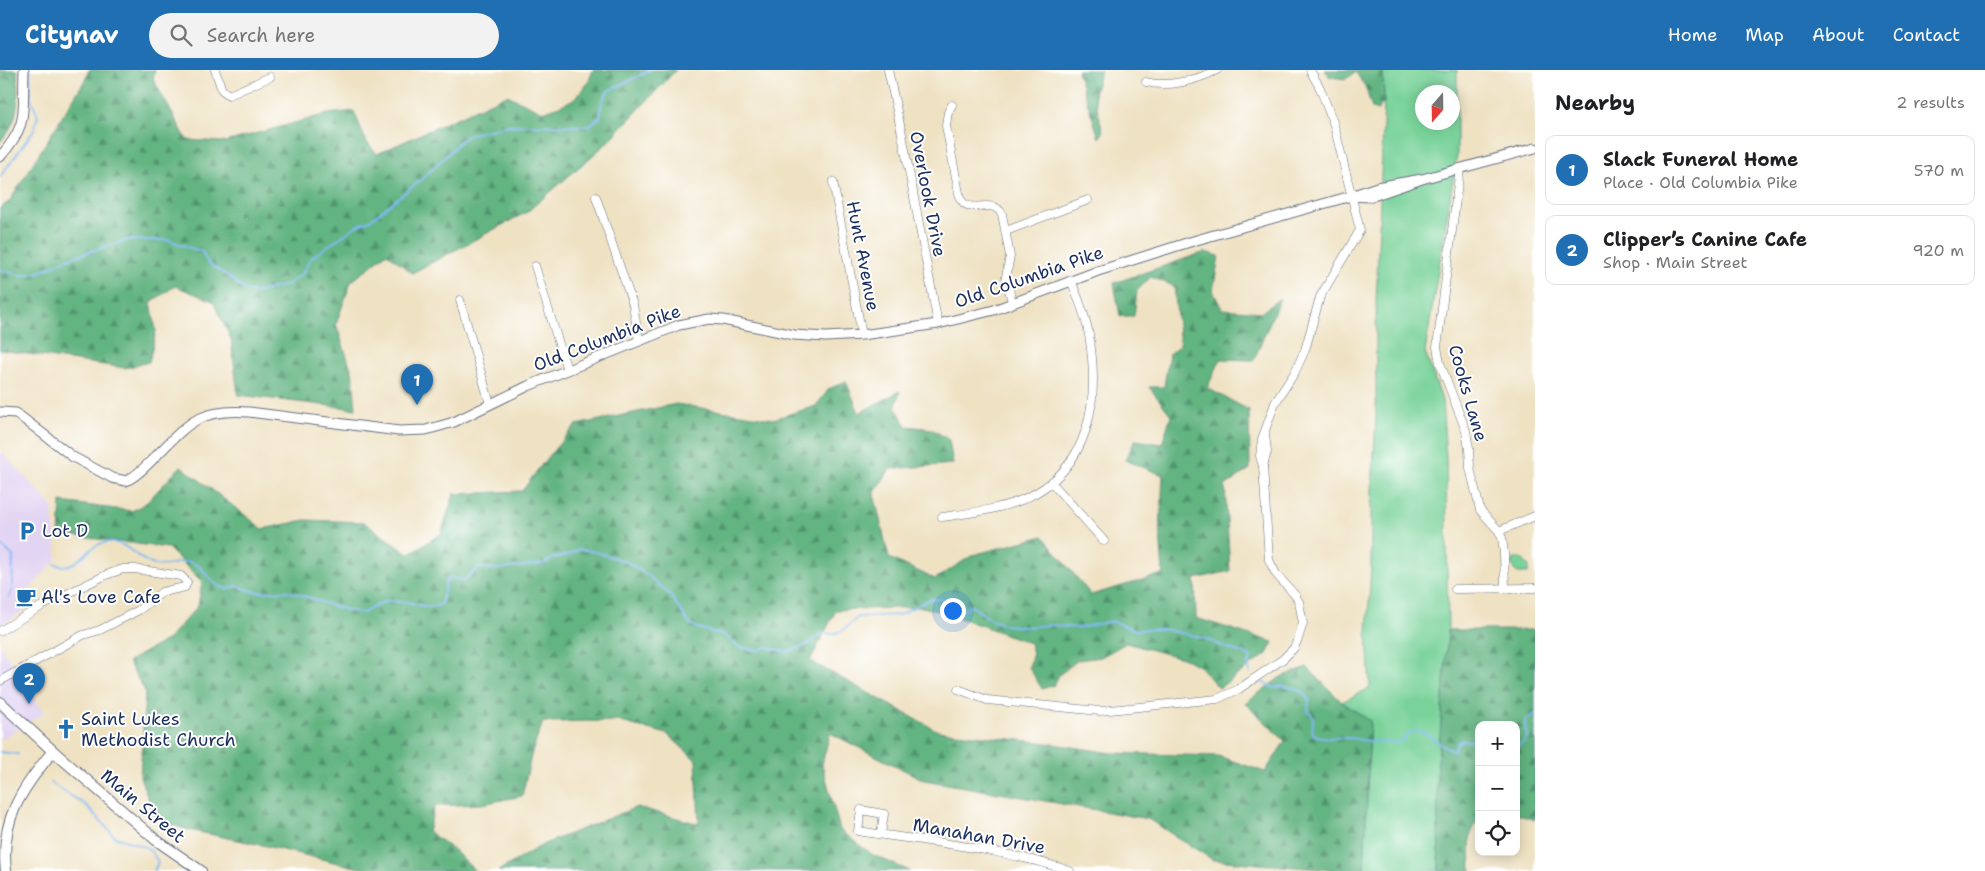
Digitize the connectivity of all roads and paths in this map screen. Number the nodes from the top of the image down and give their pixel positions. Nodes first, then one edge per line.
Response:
1 (24, 70) edge
2 (215, 70) edge
3 (888, 70) edge
4 (1217, 70) edge
5 (1310, 70) edge
6 (270, 77) dead end
7 (1146, 82) dead end
8 (952, 104) dead end
9 (1535, 149) edge
10 (0, 157) edge
11 (1460, 168) junction
12 (833, 182) dead end
13 (1352, 196) junction
14 (596, 197) dead end
15 (1088, 200) dead end
16 (1006, 231) junction
17 (535, 266) dead end
18 (1071, 280) junction
19 (460, 300) dead end
20 (1012, 302) junction
21 (938, 324) junction
22 (862, 335) junction
23 (639, 341) junction
24 (567, 370) junction
25 (490, 404) junction
26 (0, 412) edge
27 (1051, 482) junction
28 (1535, 516) edge
29 (942, 517) dead end
30 (1499, 531) junction
31 (1104, 542) dead end
32 (1505, 588) junction
33 (1535, 588) edge
34 (1455, 589) dead end
35 (0, 631) edge
36 (0, 681) edge
37 (958, 689) dead end
38 (0, 702) edge
39 (53, 751) junction
40 (882, 834) dead end
41 (6, 871) edge
42 (201, 871) edge
43 (1070, 871) edge

1 - 10 street
2 - 6 street
3 - 21 street, Overlook Drive
4 - 7 street
5 - 13 street
8 - 16 street
9 - 11 street, Old Columbia Pike
11 - 13 street, Old Columbia Pike
11 - 30 street, Cooks Lane
12 - 22 street, Hunt Avenue
13 - 18 street, Old Columbia Pike
13 - 37 street
14 - 23 street
15 - 16 street
16 - 20 street
17 - 24 street
18 - 20 street, Old Columbia Pike
18 - 27 street
19 - 25 street
20 - 21 street, Old Columbia Pike
21 - 22 street, Old Columbia Pike
22 - 23 street, Old Columbia Pike
23 - 24 street, Old Columbia Pike
24 - 25 street, Old Columbia Pike
25 - 26 street, Old Columbia Pike
27 - 29 street
27 - 31 street
28 - 30 street
30 - 32 street
32 - 33 street
32 - 34 street
35 - 36 street
38 - 39 main road, Main Street
39 - 41 main road
39 - 42 main road, Main Street
40 - 43 street, Manahan Drive

